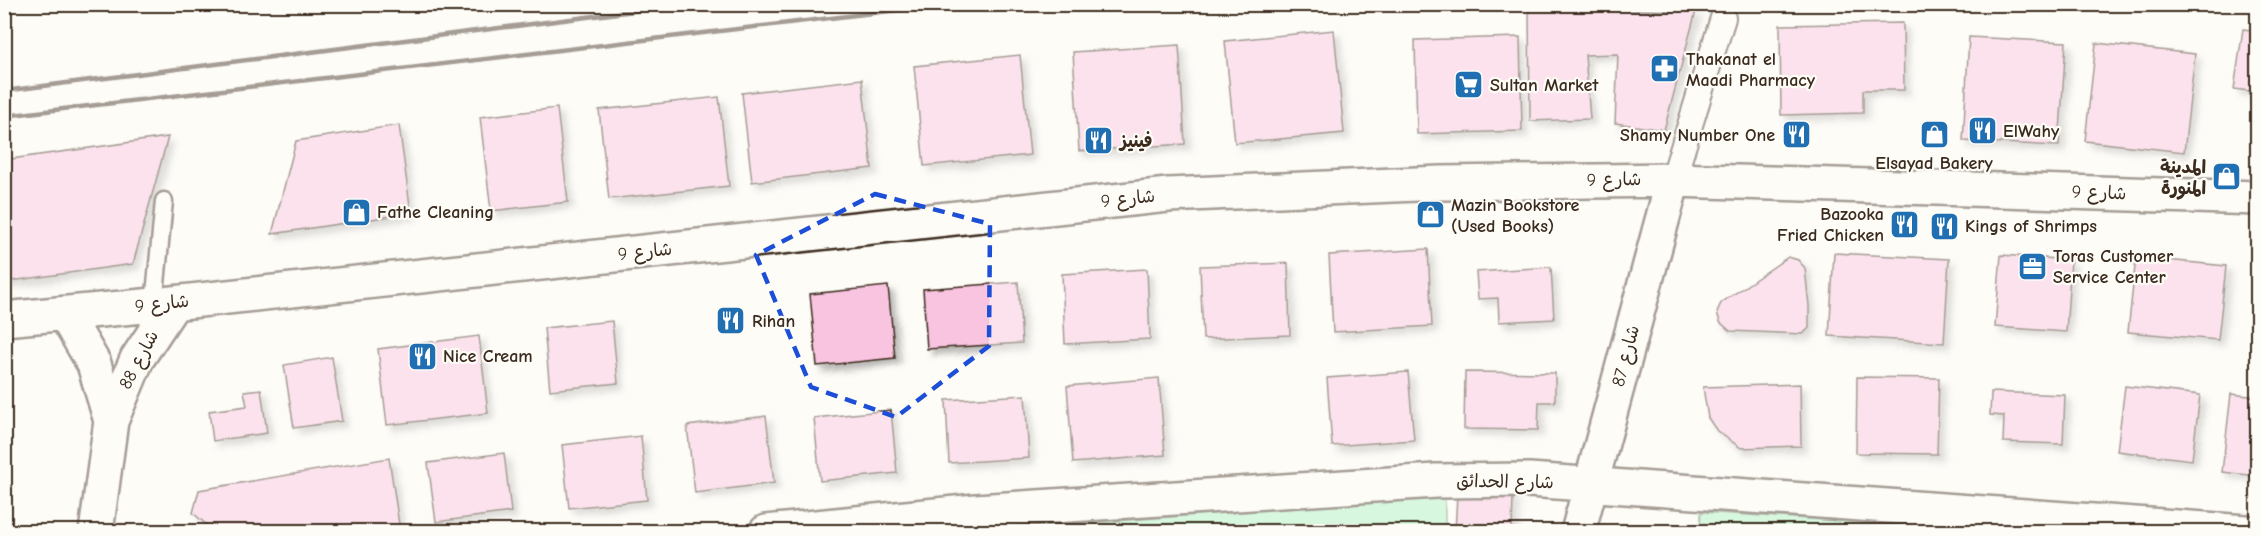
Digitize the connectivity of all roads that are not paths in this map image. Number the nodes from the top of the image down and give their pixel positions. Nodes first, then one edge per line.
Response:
1 (1723, 18) dead end
2 (1673, 180) junction
3 (2258, 198) edge
4 (164, 201) dead end
5 (164, 304) junction
6 (65, 314) junction
7 (4, 319) edge
8 (111, 421) junction
9 (1592, 485) junction
10 (96, 531) edge
11 (766, 531) edge
12 (1578, 531) edge
13 (2246, 531) edge

1 - 2 street
2 - 3 street, شارع 9
2 - 5 street, شارع 9
2 - 9 street, شارع 87
4 - 5 lane
5 - 6 street, شارع 9
5 - 8 street, شارع 88
6 - 7 street, شارع 9
6 - 8 street, شارع 88
8 - 10 street, شارع 88
9 - 11 street, شارع الحدائق
9 - 12 street, شارع 87
9 - 13 street, شارع الحدائق

